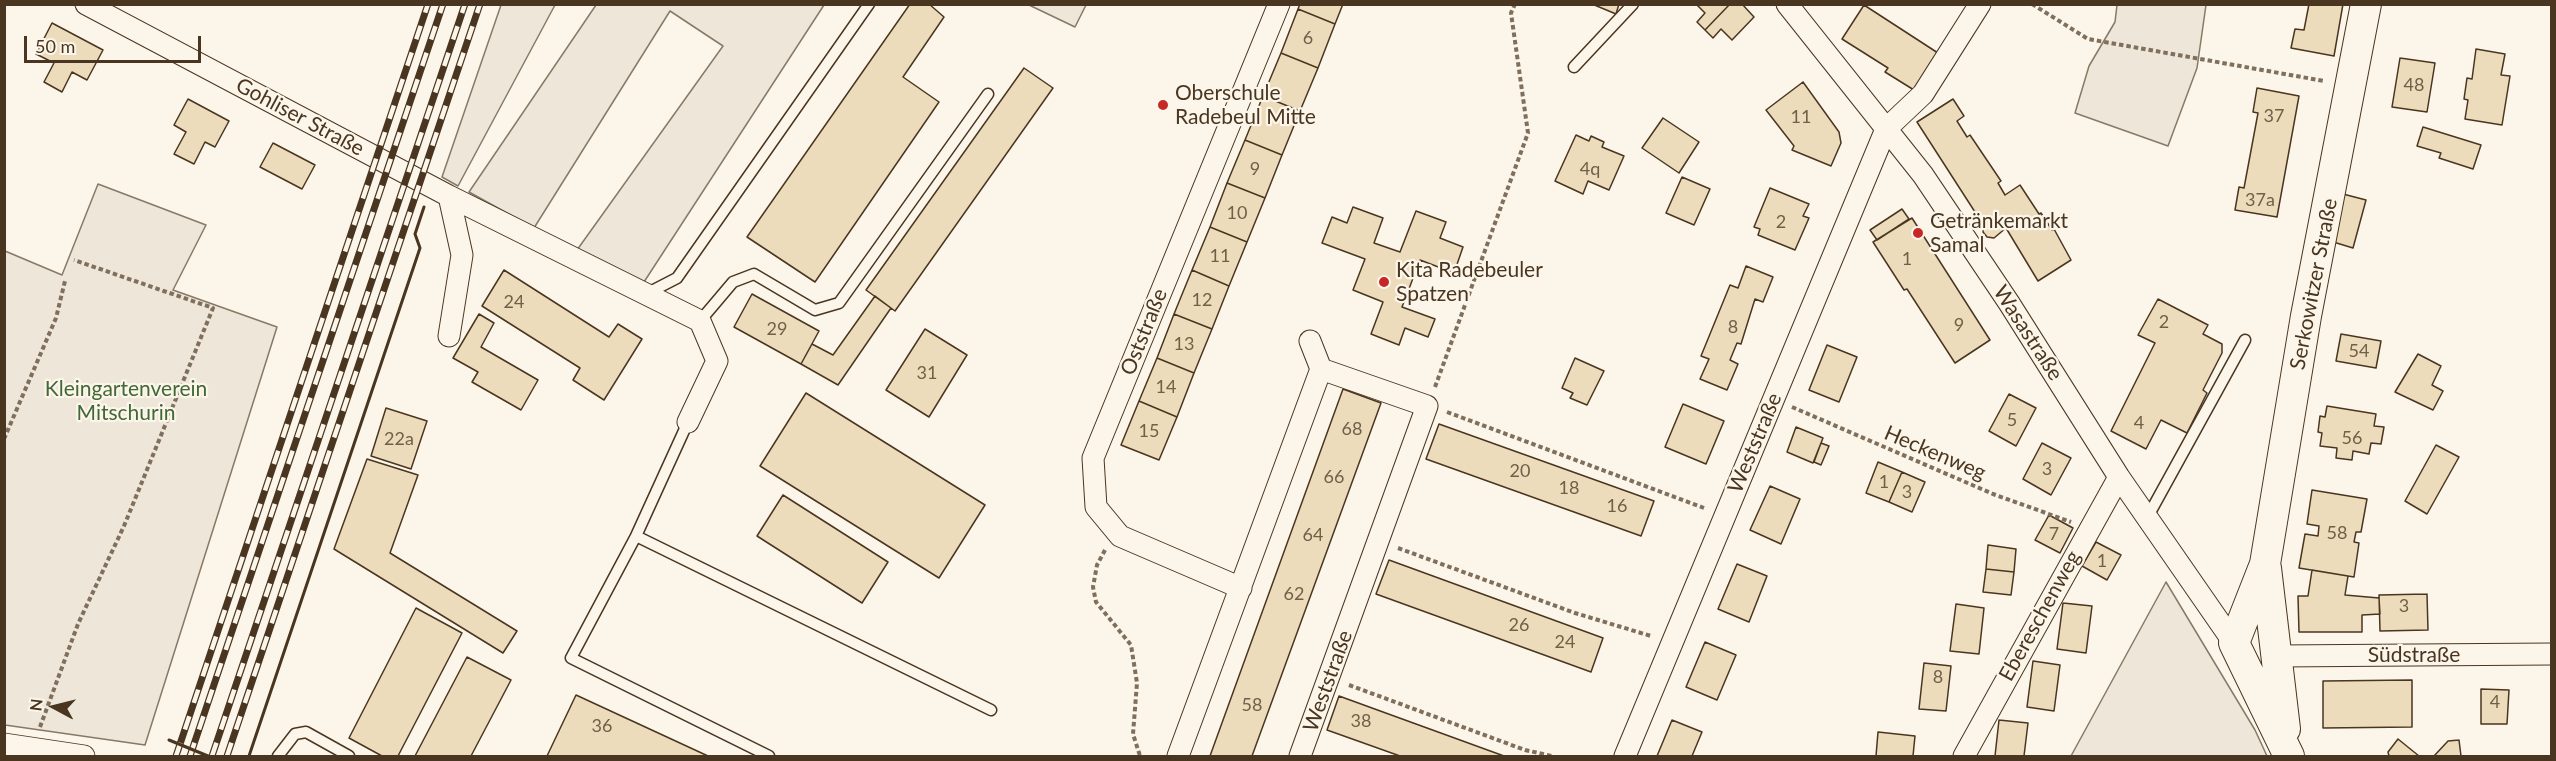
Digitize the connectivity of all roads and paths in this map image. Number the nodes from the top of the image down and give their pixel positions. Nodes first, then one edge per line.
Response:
1 (87, 4) edge
2 (869, 4) edge
3 (1279, 4) edge
4 (1515, 4) edge
5 (1633, 4) edge
6 (1786, 4) edge
7 (1980, 4) edge
8 (2032, 4) edge
9 (2366, 4) edge
10 (1574, 67) dead end
11 (2351, 86) junction
12 (988, 94) dead end
13 (1886, 129) junction
14 (449, 196) junction
15 (74, 260) dead end
16 (65, 281) dead end
17 (646, 294) junction
18 (700, 321) junction
19 (449, 336) dead end
20 (2245, 340) dead end
21 (1310, 341) dead end
22 (1321, 369) junction
23 (1773, 399) junction
24 (1427, 406) junction
25 (688, 422) joint
26 (4, 439) edge
27 (2119, 477) junction
28 (1725, 515) junction
29 (2147, 518) junction
30 (1114, 529) junction
31 (2088, 529) junction
32 (636, 536) junction
33 (1378, 541) junction
34 (2265, 564) junction
35 (1241, 588) junction
36 (1672, 642) junction
37 (2234, 643) junction
38 (2552, 654) edge
39 (2277, 656) junction
40 (1329, 678) junction
41 (991, 710) dead end
42 (40, 728) dead end
43 (4, 744) edge
44 (2289, 755) edge
45 (84, 756) edge
46 (278, 756) edge
47 (349, 756) edge
48 (769, 756) edge
49 (1140, 756) edge
50 (1178, 756) edge
51 (1300, 756) edge
52 (1552, 756) edge
53 (1625, 756) edge
54 (1964, 756) edge

1 - 14 street, Gohliser Straße
2 - 17 lane
3 - 30 street, Oststraße
4 - 24 path
5 - 10 lane
6 - 13 street, Wasastraße
7 - 13 street
8 - 11 path
9 - 11 street, Serkowitzer Straße
11 - 34 street, Serkowitzer Straße
12 - 18 lane
13 - 23 street, Weststraße
13 - 27 street, Wasastraße
14 - 17 street, Gohliser Straße
14 - 19 street
15 - 42 path
16 - 26 path
17 - 18 street, Gohliser Straße
18 - 25 street
20 - 29 lane
21 - 22 street
22 - 24 street
22 - 35 street
23 - 28 street, Weststraße
23 - 31 path, Heckenweg
24 - 28 path
24 - 33 street, Weststraße
25 - 32 lane
27 - 29 street, Wasastraße
27 - 31 street, Ebereschenweg
28 - 36 street, Weststraße
29 - 37 street, Wasastraße
30 - 35 street, Oststraße
30 - 49 path
31 - 54 street, Ebereschenweg
32 - 41 lane
32 - 48 lane
33 - 36 path
33 - 40 street, Weststraße
34 - 37 street, Serkowitzer Straße
34 - 39 street, Serkowitzer Straße
35 - 50 street
36 - 53 street, Weststraße
37 - 44 street, Serkowitzer Straße
38 - 39 street, Südstraße
39 - 44 street, Serkowitzer Straße
40 - 51 street, Weststraße
40 - 52 path
43 - 45 street
46 - 47 lane

